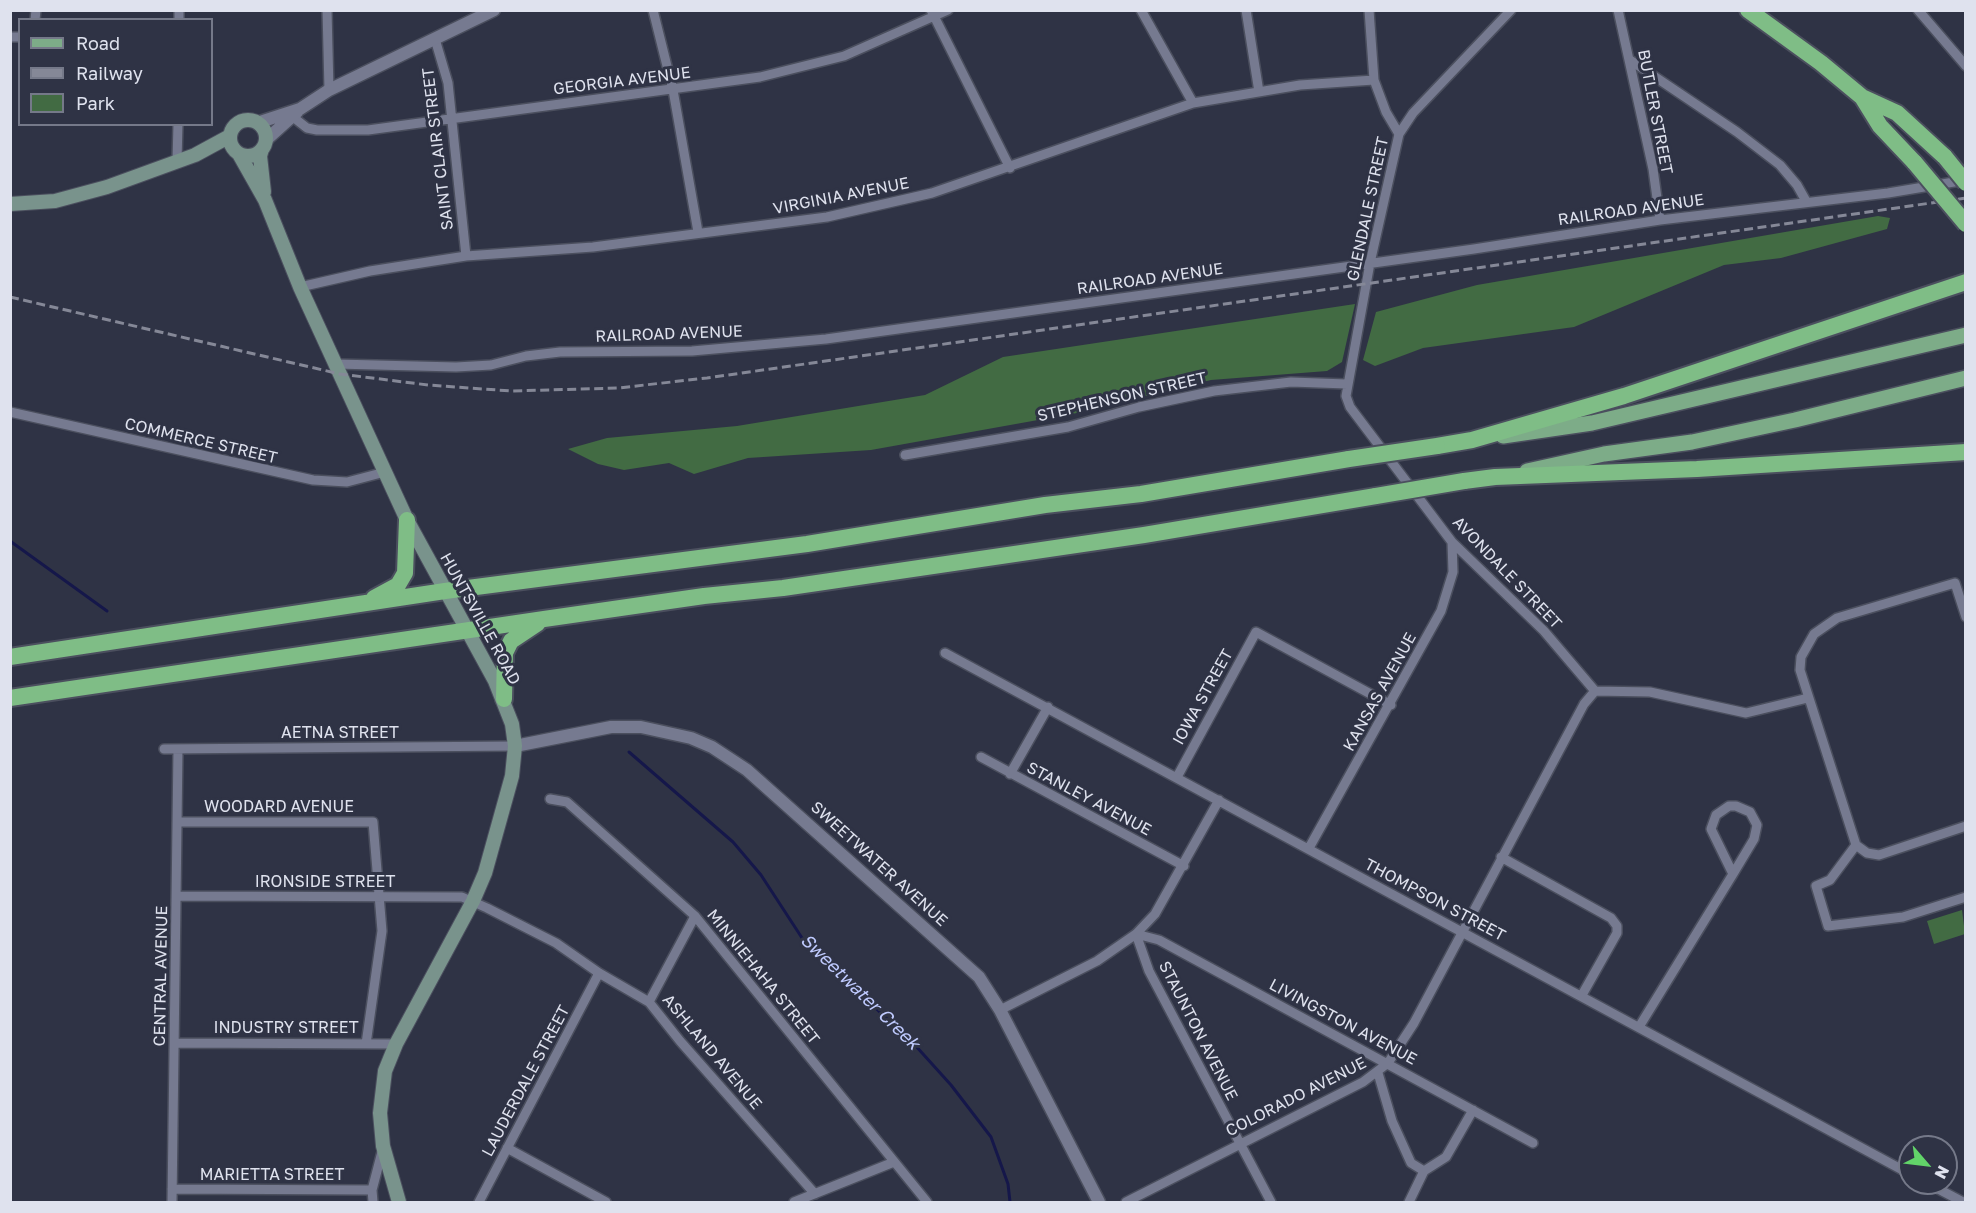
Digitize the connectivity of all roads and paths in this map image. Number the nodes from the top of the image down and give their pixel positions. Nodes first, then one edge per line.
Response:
1 (327, 10) edge
2 (494, 10) edge
3 (653, 10) edge
4 (948, 10) edge
5 (1141, 10) edge
6 (1246, 10) edge
7 (1369, 10) edge
8 (1511, 10) edge
9 (1618, 10) edge
10 (1748, 10) edge
11 (1918, 10) edge
12 (933, 14) edge
13 (477, 15) edge
14 (435, 39) junction
15 (1630, 60) junction
16 (1965, 66) edge
17 (1374, 80) junction
18 (329, 90) junction
19 (673, 90) junction
20 (1259, 92) junction
21 (1862, 97) junction
22 (1194, 103) junction
23 (297, 113) junction
24 (452, 118) junction
25 (257, 123) junction
26 (177, 126) edge
27 (1399, 134) junction
28 (230, 136) junction
29 (264, 144) junction
30 (237, 152) junction
31 (195, 155) junction
32 (177, 161) junction
33 (1010, 168) junction
34 (1965, 181) edge
35 (265, 200) junction
36 (1806, 201) junction
37 (10, 204) edge
38 (1660, 220) junction
39 (1965, 224) edge
40 (698, 232) junction
41 (466, 256) junction
42 (1370, 263) junction
43 (1965, 271) edge
44 (1957, 284) edge
45 (300, 287) junction
46 (1965, 335) edge
47 (336, 364) junction
48 (1965, 378) edge
49 (1347, 384) junction
50 (10, 412) edge
51 (1472, 440) junction
52 (1965, 452) edge
53 (905, 455) dead end
54 (386, 472) junction
55 (1495, 477) junction
56 (407, 520) junction
57 (1452, 542) junction
58 (445, 591) junction
59 (361, 605) junction
60 (1965, 617) edge
61 (544, 619) junction
62 (468, 630) junction
63 (945, 653) dead end
64 (10, 657) edge
65 (1595, 691) junction
66 (10, 698) edge
67 (1808, 698) junction
68 (504, 699) junction
69 (1391, 705) junction
70 (1048, 707) junction
71 (515, 746) junction
72 (164, 749) dead end
73 (178, 749) junction
74 (981, 758) dead end
75 (1010, 774) junction
76 (1177, 777) junction
77 (550, 799) dead end
78 (1219, 800) junction
79 (177, 822) junction
80 (1965, 826) edge
81 (1856, 845) junction
82 (1309, 848) junction
83 (1501, 857) junction
84 (1184, 866) junction
85 (1733, 874) junction
86 (177, 896) junction
87 (379, 897) junction
88 (1965, 897) edge
89 (473, 901) junction
90 (695, 916) junction
91 (1461, 932) junction
92 (1136, 934) junction
93 (599, 973) junction
94 (1582, 995) junction
95 (649, 1002) junction
96 (1000, 1010) junction
97 (1639, 1027) junction
98 (176, 1043) junction
99 (366, 1044) junction
100 (396, 1044) junction
101 (1388, 1063) junction
102 (1378, 1073) junction
103 (1473, 1110) junction
104 (1533, 1143) dead end
105 (1238, 1144) junction
106 (383, 1146) junction
107 (507, 1148) junction
108 (894, 1162) junction
109 (1898, 1167) edge
110 (1424, 1171) junction
111 (171, 1189) junction
112 (372, 1190) junction
113 (815, 1194) junction
114 (1949, 1195) edge
115 (171, 1203) edge
116 (373, 1203) edge
117 (399, 1203) edge
118 (479, 1203) edge
119 (606, 1203) edge
120 (794, 1203) edge
121 (927, 1203) edge
122 (1099, 1203) edge
123 (1126, 1203) edge
124 (1271, 1203) edge
125 (1409, 1203) edge
126 (1964, 1203) edge

1 - 18 street
2 - 13 street
3 - 19 street
4 - 12 street, GEORGIA AVENUE
5 - 22 street
6 - 20 street
7 - 17 street
8 - 27 street, GLENDALE STREET
9 - 15 street, BUTLER STREET
10 - 21 highway
11 - 16 street
12 - 19 street, GEORGIA AVENUE
12 - 33 street
13 - 14 street
14 - 18 street
14 - 24 street, SAINT CLAIR STREET
15 - 36 street
15 - 38 street, BUTLER STREET
17 - 20 street, VIRGINIA AVENUE
17 - 27 street
18 - 23 street
19 - 24 street, GEORGIA AVENUE
19 - 40 street
20 - 22 street, VIRGINIA AVENUE
21 - 34 highway, bridge
21 - 39 highway, bridge
22 - 33 street, VIRGINIA AVENUE
23 - 24 street, GEORGIA AVENUE
23 - 25 street
23 - 29 street
24 - 41 street, SAINT CLAIR STREET
25 - 28 main road
25 - 29 main road
26 - 32 street
27 - 42 street, GLENDALE STREET
28 - 30 main road
28 - 31 main road
29 - 30 main road
29 - 35 main road, HUNTSVILLE ROAD
30 - 31 main road
30 - 35 main road, HUNTSVILLE ROAD
31 - 32 main road
32 - 37 main road
33 - 40 street, VIRGINIA AVENUE
34 - 36 street, RAILROAD AVENUE
35 - 45 main road, HUNTSVILLE ROAD
36 - 38 street, RAILROAD AVENUE
38 - 42 street, RAILROAD AVENUE
40 - 41 street, VIRGINIA AVENUE
41 - 45 street, VIRGINIA AVENUE
42 - 47 street, RAILROAD AVENUE
42 - 49 street, GLENDALE STREET
43 - 44 highway
44 - 51 highway
45 - 47 main road, HUNTSVILLE ROAD
46 - 51 main road
47 - 54 main road, HUNTSVILLE ROAD
48 - 55 main road
49 - 53 street, STEPHENSON STREET
49 - 57 street, AVONDALE STREET
50 - 54 street, COMMERCE STREET
51 - 58 highway, bridge
52 - 55 highway
54 - 56 main road, HUNTSVILLE ROAD
55 - 61 highway, bridge
56 - 58 main road, HUNTSVILLE ROAD
56 - 59 highway
57 - 65 street, AVONDALE STREET
57 - 69 street, KANSAS AVENUE
58 - 59 highway
58 - 62 main road, HUNTSVILLE ROAD
59 - 64 highway
60 - 67 street
61 - 62 highway
61 - 68 highway
62 - 66 highway
62 - 68 main road, HUNTSVILLE ROAD
63 - 70 street, THOMPSON STREET
65 - 67 street
65 - 83 street, COLORADO AVENUE
67 - 81 street
68 - 71 main road, HUNTSVILLE ROAD
69 - 76 street, IOWA STREET
69 - 82 street, KANSAS AVENUE
70 - 75 street
70 - 76 street, THOMPSON STREET
71 - 73 street, AETNA STREET
71 - 89 main road, HUNTSVILLE ROAD
71 - 96 street, SWEETWATER AVENUE
72 - 73 street, AETNA STREET
73 - 79 street, CENTRAL AVENUE
74 - 75 street, STANLEY AVENUE
75 - 84 street, STANLEY AVENUE
76 - 78 street, THOMPSON STREET
77 - 90 street, MINNIEHAHA STREET
78 - 82 street, THOMPSON STREET
78 - 84 street
79 - 86 street, CENTRAL AVENUE
79 - 87 street, WOODARD AVENUE
80 - 81 street
81 - 88 street
82 - 91 street, THOMPSON STREET
83 - 91 street, COLORADO AVENUE
83 - 94 street
84 - 92 street
85 - 85 street
85 - 97 street
86 - 87 street, IRONSIDE STREET
86 - 98 street, CENTRAL AVENUE
87 - 89 street, IRONSIDE STREET
87 - 99 street, WOODARD AVENUE
89 - 93 street, ASHLAND AVENUE
89 - 100 main road, HUNTSVILLE ROAD
90 - 95 street
90 - 108 street, MINNIEHAHA STREET
91 - 94 street, THOMPSON STREET
91 - 101 street, COLORADO AVENUE
92 - 96 street
92 - 101 street, LIVINGSTON AVENUE
92 - 105 street, STAUNTON AVENUE
93 - 95 street, ASHLAND AVENUE
93 - 107 street, LAUDERDALE STREET
94 - 97 street, THOMPSON STREET
95 - 113 street, ASHLAND AVENUE
96 - 122 street, SWEETWATER AVENUE
97 - 109 street, THOMPSON STREET
98 - 99 street, INDUSTRY STREET
98 - 111 street, CENTRAL AVENUE
99 - 100 street, INDUSTRY STREET
100 - 106 main road, HUNTSVILLE ROAD
101 - 102 street, COLORADO AVENUE
101 - 103 street, LIVINGSTON AVENUE
102 - 105 street, COLORADO AVENUE
102 - 110 street
103 - 104 street, LIVINGSTON AVENUE
103 - 110 street
105 - 123 street, COLORADO AVENUE
105 - 124 street, STAUNTON AVENUE
106 - 112 street
106 - 117 main road, HUNTSVILLE ROAD
107 - 118 street, LAUDERDALE STREET
107 - 119 street
108 - 113 street
108 - 121 street, MINNIEHAHA STREET
110 - 125 street
111 - 112 street, MARIETTA STREET
111 - 115 street, CENTRAL AVENUE
112 - 116 street
113 - 120 street
114 - 126 street

